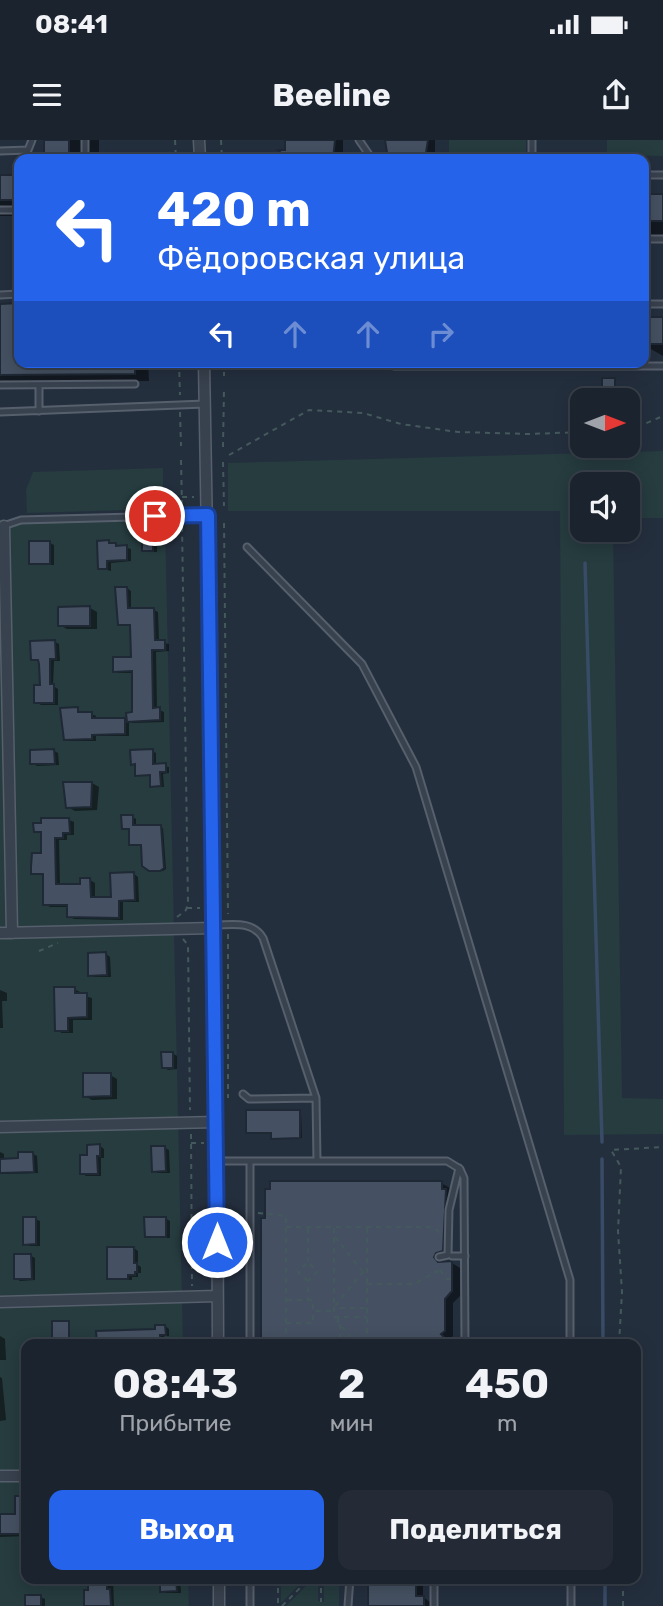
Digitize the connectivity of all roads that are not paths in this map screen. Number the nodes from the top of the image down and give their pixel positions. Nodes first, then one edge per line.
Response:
1 (32, 140) edge
2 (0, 151) edge
3 (204, 368) edge
4 (135, 384) dead end
5 (0, 385) edge
6 (38, 385) junction
7 (205, 404) junction
8 (39, 411) junction
9 (0, 412) edge
10 (208, 515) junction
11 (2, 526) edge
12 (247, 548) dead end
13 (214, 926) junction
14 (0, 933) edge
15 (12, 933) junction
16 (243, 1094) dead end
17 (316, 1098) junction
18 (217, 1122) junction
19 (0, 1127) edge
20 (216, 1161) junction
21 (250, 1161) junction
22 (317, 1161) junction
23 (459, 1168) junction
24 (452, 1256) dead end
25 (465, 1256) junction
26 (439, 1257) road end
27 (217, 1296) junction
28 (0, 1301) edge
29 (218, 1339) edge
30 (250, 1339) edge
31 (465, 1339) edge
32 (570, 1339) edge
33 (0, 1476) edge
34 (21, 1476) edge
35 (219, 1584) edge
36 (250, 1584) edge
37 (350, 1584) edge
38 (434, 1584) edge
39 (570, 1584) edge
40 (219, 1606) edge
41 (250, 1606) edge
42 (348, 1606) edge
43 (434, 1606) edge
44 (570, 1606) edge

1 - 2 lane
3 - 7 street
4 - 6 lane
5 - 6 lane
6 - 8 lane
7 - 8 lane
7 - 10 street
8 - 9 lane
10 - 11 lane
10 - 13 street
11 - 15 street
12 - 32 lane
13 - 15 street
13 - 17 lane
13 - 18 street
14 - 15 street
16 - 17 lane
17 - 22 lane
18 - 19 street
18 - 20 street
20 - 21 lane
20 - 27 street
21 - 22 lane
21 - 30 lane
22 - 23 lane
23 - 25 lane
23 - 26 lane
24 - 25 lane
25 - 31 lane
27 - 28 street
27 - 29 street
33 - 34 street
35 - 40 street
36 - 41 lane
37 - 42 lane
38 - 43 lane
39 - 44 lane

